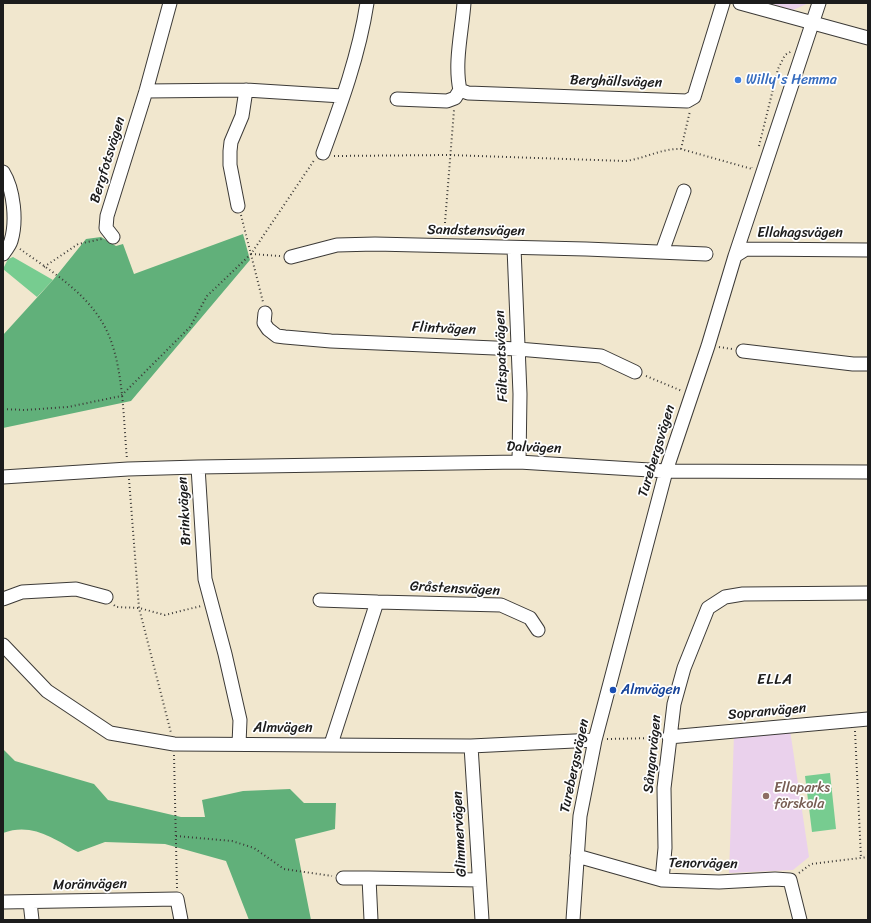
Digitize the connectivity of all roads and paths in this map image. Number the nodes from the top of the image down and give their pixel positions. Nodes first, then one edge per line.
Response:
1 (170, 3) edge
2 (367, 3) edge
3 (464, 3) edge
4 (723, 3) edge
5 (740, 3) edge
6 (819, 3) edge
7 (813, 22) junction
8 (868, 38) edge
9 (794, 49) dead end
10 (246, 90) junction
11 (146, 91) junction
12 (458, 94) junction
13 (342, 96) junction
14 (694, 97) junction
15 (397, 98) dead end
16 (758, 148) dead end
17 (681, 149) junction
18 (324, 155) junction
19 (449, 155) junction
20 (754, 162) dead end
21 (3, 172) edge
22 (684, 191) dead end
23 (238, 206) joint
24 (113, 237) joint
25 (11, 242) junction
26 (443, 246) junction
27 (514, 248) junction
28 (868, 250) edge
29 (662, 252) junction
30 (3, 254) edge
31 (251, 254) junction
32 (706, 254) dead end
33 (735, 256) junction
34 (291, 257) joint
35 (44, 267) junction
36 (265, 313) joint
37 (708, 346) junction
38 (518, 349) junction
39 (743, 351) joint
40 (868, 364) edge
41 (635, 372) joint
42 (692, 395) junction
43 (121, 396) junction
44 (3, 409) edge
45 (519, 462) junction
46 (198, 467) junction
47 (128, 469) junction
48 (666, 471) junction
49 (868, 472) edge
50 (3, 477) edge
51 (868, 593) edge
52 (106, 597) joint
53 (3, 599) edge
54 (320, 600) dead end
55 (377, 602) junction
56 (212, 604) junction
57 (139, 608) junction
58 (538, 630) dead end
59 (3, 645) edge
60 (861, 720) edge
61 (669, 737) junction
62 (599, 740) junction
63 (174, 744) junction
64 (239, 744) junction
65 (331, 744) junction
66 (471, 746) junction
67 (176, 836) junction
68 (577, 856) junction
69 (868, 857) edge
70 (861, 858) junction
71 (343, 878) joint
72 (369, 878) junction
73 (479, 880) junction
74 (662, 880) junction
75 (790, 880) junction
76 (177, 900) junction
77 (3, 902) edge
78 (30, 902) junction
79 (32, 920) edge
80 (181, 920) edge
81 (371, 920) edge
82 (482, 920) edge
83 (573, 920) edge
84 (800, 920) edge

1 - 11 street, Bergfotsvägen
2 - 13 street
3 - 12 street
4 - 14 street
5 - 7 street
6 - 7 street, Turebergsvägen
7 - 8 street
7 - 33 street, Turebergsvägen
9 - 16 path
10 - 11 street
10 - 13 street
10 - 23 street
11 - 24 street, Bergfotsvägen
12 - 14 street, Berghällsvägen
12 - 15 street, Berghällsvägen
12 - 19 path
13 - 18 street
14 - 17 path
17 - 19 path
17 - 20 path
18 - 19 path
18 - 31 path
19 - 26 path
21 - 25 street
22 - 29 street
23 - 31 path
24 - 35 path
25 - 30 street
25 - 35 path
26 - 27 street, Sandstensvägen
26 - 34 street, Sandstensvägen
27 - 29 street, Sandstensvägen
27 - 38 street, Fältspatsvägen
28 - 33 street, Ellahagsvägen
29 - 32 street, Sandstensvägen
31 - 34 path
31 - 36 path
31 - 43 path
33 - 37 street, Turebergsvägen
35 - 43 path
36 - 38 street, Flintvägen
37 - 39 path
37 - 42 street, Turebergsvägen
38 - 41 street, Flintvägen
38 - 45 street, Fältspatsvägen
39 - 40 street
41 - 42 path
42 - 48 street, Turebergsvägen
43 - 44 path
43 - 47 path
45 - 46 street, Dalvägen
45 - 48 street, Dalvägen
46 - 47 street, Brinkvägen
46 - 56 street, Brinkvägen
47 - 50 street, Brinkvägen
47 - 57 path
48 - 49 street, Dalvägen
48 - 62 street, Turebergsvägen
51 - 61 street, Sångarvägen
52 - 53 street
52 - 57 path
54 - 55 street, Gråstensvägen
55 - 58 street, Gråstensvägen
55 - 65 street
56 - 57 path
56 - 64 street, Brinkvägen
57 - 63 path
59 - 63 street, Almvägen
60 - 61 street, Sopranvägen
60 - 70 path
61 - 62 path
61 - 74 street, Sångarvägen
62 - 66 street, Almvägen
62 - 68 street, Turebergsvägen
63 - 64 street, Almvägen
63 - 67 path
64 - 65 street, Almvägen
65 - 66 street, Almvägen
66 - 73 street, Glimmervägen
67 - 71 path
67 - 76 path
68 - 74 street, Tenorvägen
68 - 83 street, Turebergsvägen
69 - 70 path
70 - 75 path
71 - 72 street
72 - 73 street
72 - 81 street
73 - 82 street, Glimmervägen
74 - 75 street, Tenorvägen
75 - 84 street
76 - 78 street, Moränvägen
76 - 80 street
77 - 78 street, Moränvägen
78 - 79 street

